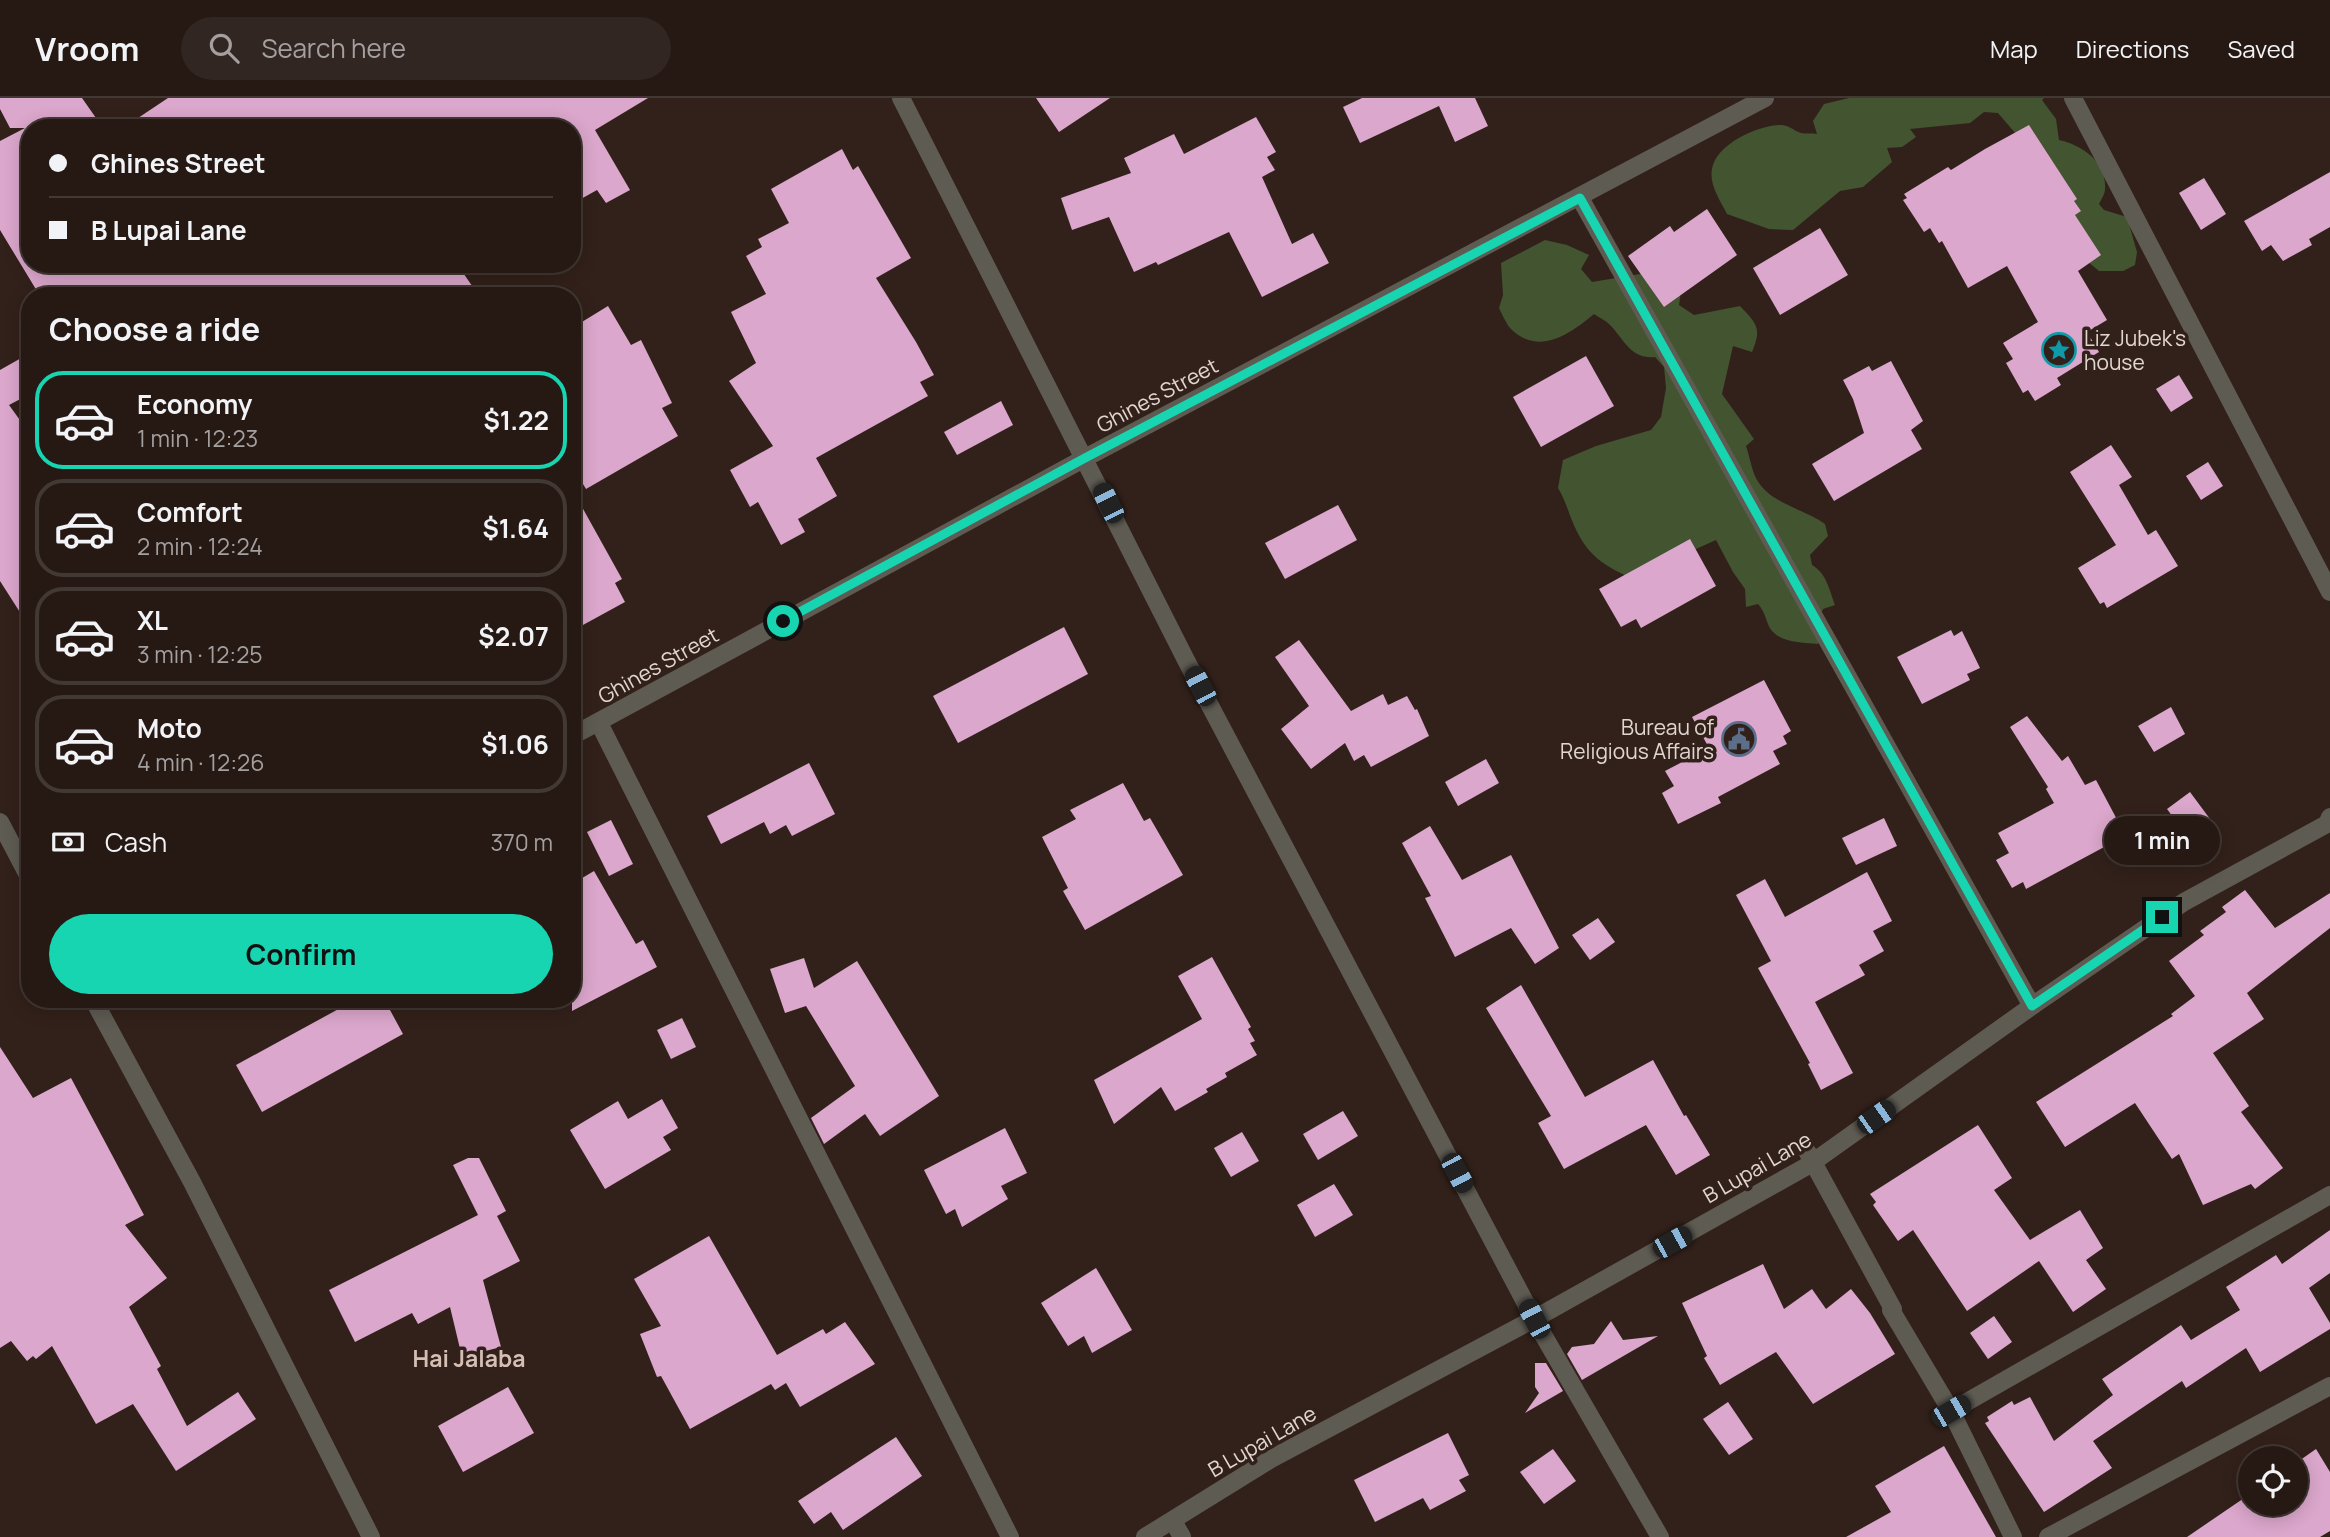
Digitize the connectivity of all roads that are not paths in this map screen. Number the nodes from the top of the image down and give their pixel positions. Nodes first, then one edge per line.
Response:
1 (901, 98) edge
2 (1765, 98) edge
3 (2073, 98) edge
4 (1580, 198) junction
5 (1085, 458) junction
6 (2330, 592) edge
7 (599, 723) junction
8 (581, 732) edge
9 (0, 822) edge
10 (2329, 823) edge
11 (21, 862) edge
12 (2032, 1006) junction
13 (98, 1008) edge
14 (1809, 1165) junction
15 (2330, 1195) edge
16 (1534, 1319) junction
17 (2330, 1386) edge
18 (1951, 1411) junction
19 (1177, 1529) edge
20 (371, 1537) edge
21 (1010, 1537) edge
22 (1145, 1537) edge
23 (1660, 1537) edge
24 (2013, 1537) edge
25 (2048, 1537) edge

1 - 5 street
2 - 4 street, Ghines Street
3 - 6 street
4 - 5 street, Ghines Street
4 - 12 street
5 - 7 street, Ghines Street
5 - 16 street
7 - 8 street, Ghines Street
7 - 21 street
9 - 11 street
10 - 12 street, B Lupai Lane
12 - 14 street, B Lupai Lane
13 - 20 street
14 - 16 street, B Lupai Lane
14 - 18 street
15 - 18 street
16 - 19 street, B Lupai Lane
16 - 23 street
17 - 25 street
18 - 24 street
19 - 22 street, B Lupai Lane

